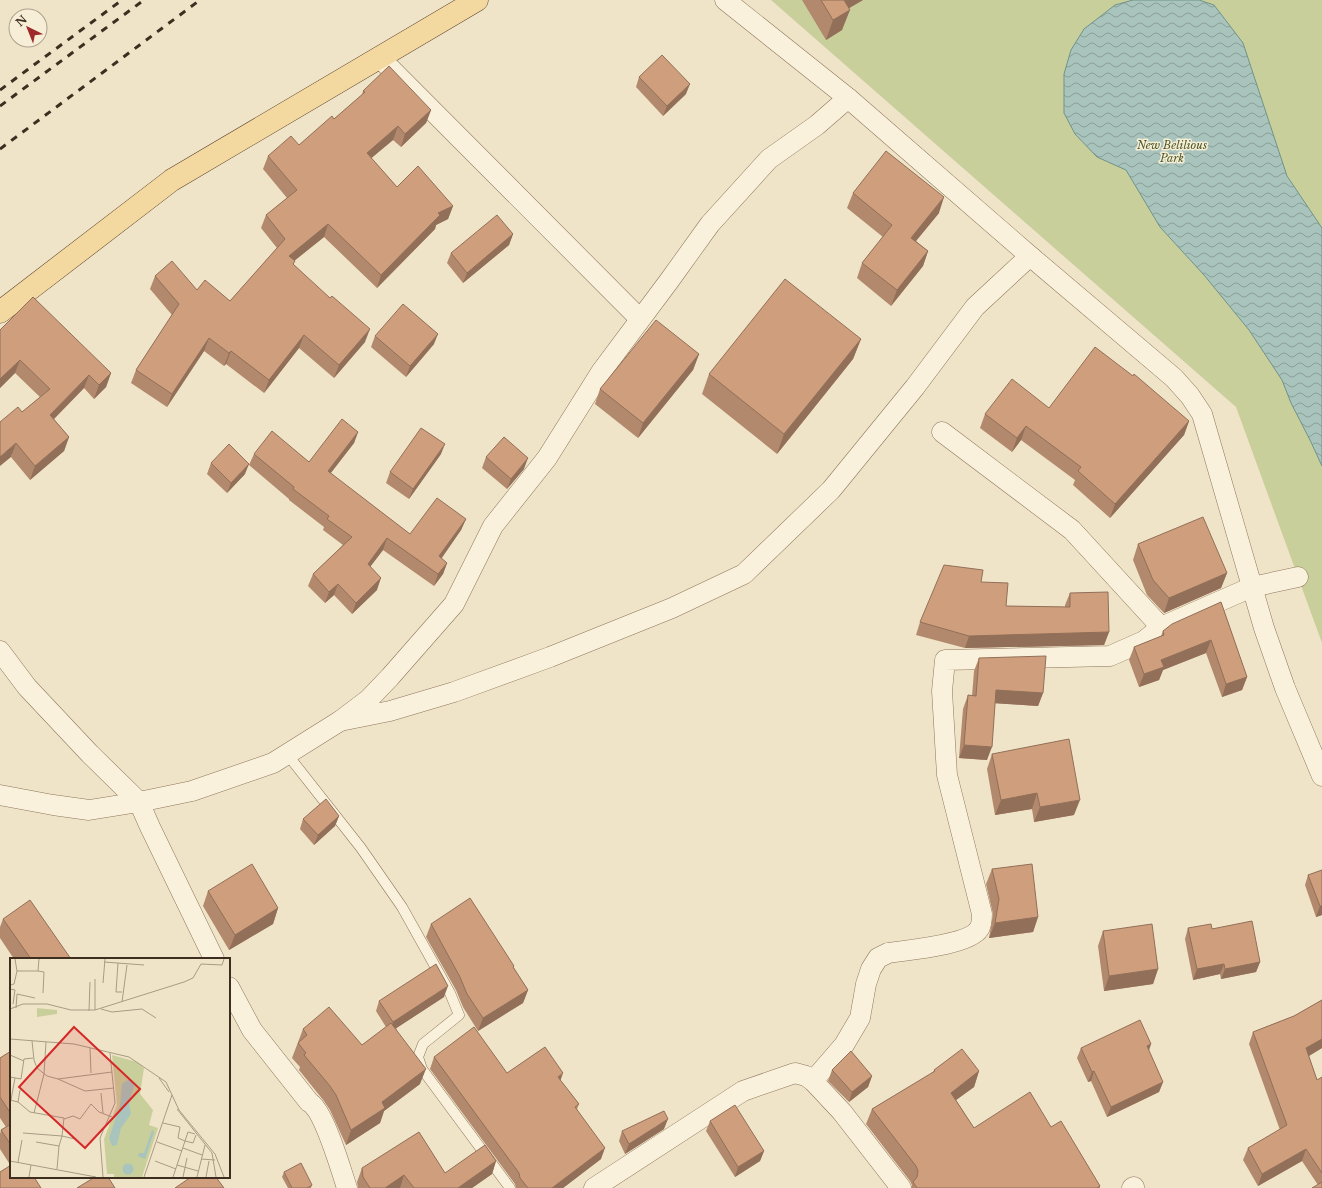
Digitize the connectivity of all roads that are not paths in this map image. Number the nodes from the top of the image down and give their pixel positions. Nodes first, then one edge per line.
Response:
1 (476, 0) edge
2 (725, 0) edge
3 (379, 58) junction
4 (848, 98) junction
5 (1030, 256) junction
6 (0, 312) edge
7 (640, 319) junction
8 (942, 432) dead end
9 (1298, 576) dead end
10 (1252, 587) junction
11 (1161, 627) junction
12 (0, 651) edge
13 (340, 721) junction
14 (287, 754) junction
15 (1322, 776) edge
16 (0, 795) edge
17 (139, 802) junction
18 (214, 958) edge
19 (230, 989) edge
20 (813, 1081) junction
21 (348, 1188) edge
22 (510, 1188) edge
23 (594, 1188) edge
24 (901, 1188) edge

1 - 3 main road
2 - 4 street
3 - 6 main road
3 - 7 street
4 - 5 street
4 - 7 street
5 - 10 street
5 - 13 street
7 - 13 street
8 - 11 street
9 - 10 street
10 - 11 street
10 - 15 street
11 - 20 street
12 - 17 street
13 - 14 street
14 - 17 street
14 - 22 lane
16 - 17 street
17 - 18 street
19 - 21 street
20 - 23 street
20 - 24 street

